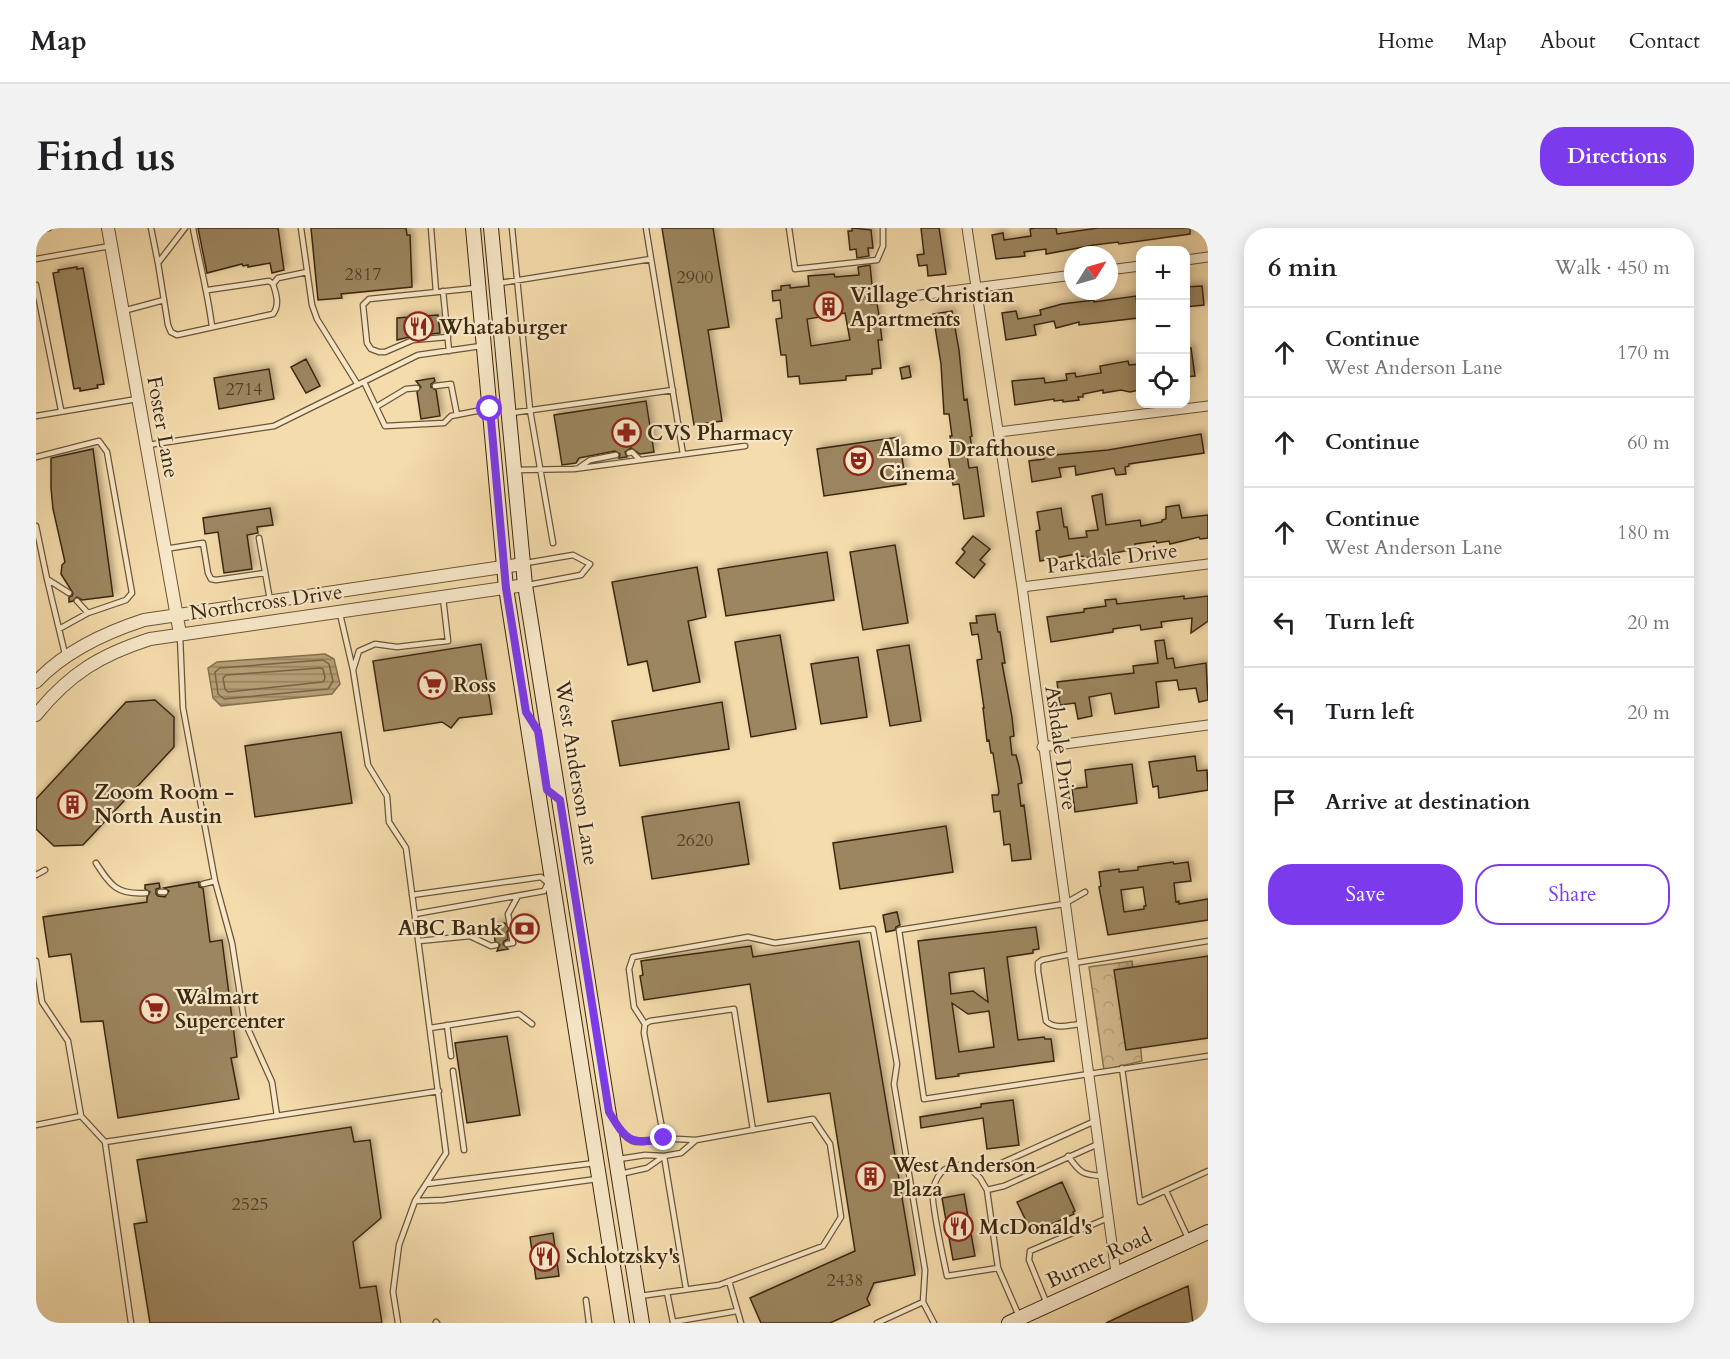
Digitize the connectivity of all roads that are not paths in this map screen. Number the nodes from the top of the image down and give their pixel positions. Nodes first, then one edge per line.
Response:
1 (49, 228) edge
2 (108, 228) edge
3 (151, 228) edge
4 (185, 228) edge
5 (193, 228) edge
6 (301, 228) edge
7 (431, 228) edge
8 (472, 228) edge
9 (491, 228) edge
10 (512, 228) edge
11 (646, 228) edge
12 (789, 228) edge
13 (883, 228) edge
14 (968, 228) edge
15 (36, 230) edge
16 (111, 246) junction
17 (1208, 257) edge
18 (36, 259) edge
19 (651, 259) junction
20 (1190, 259) edge
21 (158, 263) junction
22 (1136, 267) edge
23 (1118, 269) edge
24 (308, 272) junction
25 (1064, 276) edge
26 (517, 281) junction
27 (273, 284) junction
28 (496, 284) junction
29 (36, 285) edge
30 (478, 288) junction
31 (976, 288) junction
32 (208, 290) junction
33 (440, 292) junction
34 (905, 297) dead end
35 (164, 300) junction
36 (123, 311) junction
37 (212, 327) junction
38 (448, 337) junction
39 (484, 346) junction
40 (449, 351) junction
41 (364, 382) junction
42 (357, 385) junction
43 (435, 386) dead end
44 (417, 388) dead end
45 (673, 390) junction
46 (139, 399) junction
47 (1208, 406) edge
48 (376, 407) junction
49 (490, 409) junction
50 (530, 410) junction
51 (61, 411) junction
52 (508, 413) junction
53 (457, 414) junction
54 (36, 416) edge
55 (999, 432) junction
56 (147, 446) junction
57 (745, 446) dead end
58 (629, 453) dead end
59 (683, 454) junction
60 (616, 455) dead end
61 (36, 457) edge
62 (640, 460) junction
63 (578, 468) junction
64 (541, 470) junction
65 (514, 471) junction
66 (36, 526) edge
67 (259, 538) dead end
68 (553, 543) dead end
69 (165, 549) junction
70 (523, 564) junction
71 (1208, 564) edge
72 (504, 566) junction
73 (266, 573) junction
74 (46, 579) junction
75 (525, 585) junction
76 (1022, 587) junction
77 (506, 588) junction
78 (334, 592) junction
79 (69, 593) dead end
80 (442, 596) junction
81 (77, 601) dead end
82 (270, 601) junction
83 (340, 612) junction
84 (88, 613) junction
85 (177, 615) junction
86 (59, 628) junction
87 (180, 633) junction
88 (66, 657) junction
89 (353, 670) junction
90 (37, 678) edge
91 (526, 712) junction
92 (36, 715) edge
93 (1208, 725) edge
94 (1042, 747) junction
95 (560, 800) junction
96 (96, 863) dead end
97 (45, 870) dead end
98 (36, 875) edge
99 (572, 878) junction
100 (215, 882) junction
101 (551, 882) junction
102 (202, 884) dead end
103 (1085, 892) dead end
104 (146, 893) dead end
105 (412, 895) junction
106 (518, 896) junction
107 (1064, 904) junction
108 (415, 914) junction
109 (510, 925) dead end
110 (511, 933) dead end
111 (419, 941) junction
112 (1208, 941) edge
113 (507, 944) dead end
114 (496, 945) dead end
115 (1072, 958) junction
116 (36, 961) edge
117 (532, 1024) dead end
118 (645, 1024) junction
119 (1081, 1024) junction
120 (447, 1025) junction
121 (430, 1028) junction
122 (452, 1056) dead end
123 (1208, 1056) edge
124 (1122, 1068) junction
125 (453, 1071) dead end
126 (1088, 1072) junction
127 (439, 1091) junction
128 (609, 1112) junction
129 (81, 1116) junction
130 (277, 1116) junction
131 (1095, 1121) junction
132 (36, 1125) edge
133 (753, 1130) junction
134 (664, 1138) junction
135 (696, 1140) junction
136 (105, 1142) junction
137 (1098, 1144) junction
138 (464, 1150) dead end
139 (664, 1156) junction
140 (1068, 1156) junction
141 (616, 1160) junction
142 (597, 1162) junction
143 (995, 1166) dead end
144 (1208, 1171) edge
145 (618, 1175) junction
146 (1102, 1176) junction
147 (600, 1178) junction
148 (426, 1184) junction
149 (987, 1190) junction
150 (1166, 1191) junction
151 (415, 1201) junction
152 (1108, 1218) junction
153 (1208, 1232) edge
154 (1189, 1240) junction
155 (998, 1268) junction
156 (1116, 1273) junction
157 (729, 1281) junction
158 (686, 1289) junction
159 (667, 1292) junction
160 (637, 1296) junction
161 (586, 1300) dead end
162 (923, 1302) junction
163 (1047, 1305) junction
164 (737, 1311) junction
165 (1023, 1319) edge
166 (673, 1322) edge
167 (131, 1323) edge
168 (398, 1323) edge
169 (589, 1323) edge
170 (622, 1323) edge
171 (642, 1323) edge
172 (741, 1323) edge
173 (877, 1323) edge
174 (934, 1323) edge

1 - 15 lane
2 - 16 street, Foster Lane
3 - 21 lane
4 - 21 lane
5 - 32 lane
6 - 24 lane
7 - 33 lane
8 - 30 main road, West Anderson Lane
9 - 28 main road, West Anderson Lane
10 - 26 lane
11 - 19 lane
12 - 13 lane
14 - 31 street, Ashdale Drive
16 - 18 lane
16 - 36 street, Foster Lane
17 - 20 street
19 - 26 lane
19 - 45 lane
21 - 35 lane
22 - 23 street
24 - 27 lane
24 - 42 lane
25 - 31 street
26 - 28 lane
26 - 50 lane
27 - 32 lane
27 - 37 lane
28 - 30 main road
28 - 52 main road, West Anderson Lane
29 - 51 lane
30 - 33 lane
30 - 39 main road, West Anderson Lane
31 - 34 street
31 - 55 street, Ashdale Drive
32 - 37 lane
33 - 38 lane
33 - 38 lane
35 - 36 lane
35 - 37 lane
36 - 46 street, Foster Lane
38 - 40 lane
39 - 40 lane
39 - 49 main road, West Anderson Lane
40 - 41 lane
41 - 42 lane
41 - 48 lane
42 - 56 lane
43 - 53 lane
44 - 48 lane
45 - 50 lane
45 - 59 lane
46 - 51 lane
46 - 56 street, Foster Lane
47 - 55 street
48 - 53 lane
49 - 53 lane
49 - 72 main road, West Anderson Lane
50 - 52 lane
50 - 64 lane
51 - 54 lane
52 - 65 main road, West Anderson Lane
55 - 76 street, Ashdale Drive
56 - 69 street, Foster Lane
57 - 59 lane
58 - 62 lane
59 - 62 lane
60 - 63 lane
61 - 84 lane
62 - 63 lane
63 - 64 lane
64 - 65 lane
64 - 68 lane
65 - 70 main road, West Anderson Lane
66 - 74 lane
67 - 73 lane
69 - 73 lane
69 - 85 street, Foster Lane
70 - 72 street, Northcross Drive
70 - 75 main road, West Anderson Lane
70 - 75 lane
71 - 76 street, Parkdale Drive
72 - 77 main road, West Anderson Lane
72 - 78 street, Northcross Drive
73 - 82 lane
74 - 79 lane
74 - 86 lane
75 - 77 street, Northcross Drive
75 - 95 main road, West Anderson Lane
76 - 94 street, Ashdale Drive
77 - 80 street, Northcross Drive
77 - 91 main road, West Anderson Lane
78 - 82 street, Northcross Drive
78 - 83 street
80 - 83 street, Northcross Drive
80 - 89 lane
81 - 84 lane
82 - 85 street, Northcross Drive
83 - 87 street, Northcross Drive
83 - 89 lane
84 - 86 lane
85 - 87 street, Foster Lane
85 - 88 street, Northcross Drive
86 - 88 lane
87 - 92 street, Northcross Drive
87 - 100 lane
88 - 90 street, Northcross Drive
89 - 105 lane
91 - 95 main road
91 - 101 main road, West Anderson Lane
93 - 94 street
94 - 107 street, Ashdale Drive
95 - 99 main road, West Anderson Lane
96 - 104 lane
97 - 98 lane
99 - 101 main road
99 - 128 main road, West Anderson Lane
100 - 102 lane
100 - 130 lane
101 - 105 lane
101 - 106 lane
101 - 142 main road, West Anderson Lane
103 - 107 lane
105 - 108 lane
106 - 108 lane
106 - 109 lane
107 - 115 street, Ashdale Drive
107 - 126 lane
108 - 111 lane
110 - 113 lane
111 - 114 lane
111 - 121 lane
112 - 115 lane
115 - 119 street, Ashdale Drive
115 - 119 lane
116 - 129 lane
117 - 120 lane
118 - 133 lane
118 - 134 lane
118 - 162 lane
119 - 126 street, Ashdale Drive
120 - 121 lane
120 - 122 lane
121 - 127 lane
123 - 124 lane
124 - 126 lane
124 - 150 lane
125 - 138 lane
126 - 131 street, Ashdale Drive
127 - 130 lane
127 - 148 lane
128 - 134 lane
128 - 141 main road, West Anderson Lane
129 - 132 lane
129 - 136 lane
130 - 136 lane
131 - 137 street, Ashdale Drive
131 - 143 lane
133 - 135 lane
133 - 157 lane
134 - 135 lane
135 - 139 lane
136 - 167 lane
137 - 140 lane
137 - 146 street, Ashdale Drive
139 - 141 lane
139 - 145 lane
139 - 158 lane
140 - 146 lane
140 - 149 lane
141 - 142 main road
141 - 145 main road, West Anderson Lane
142 - 147 main road, West Anderson Lane
142 - 148 lane
144 - 150 lane
145 - 147 main road
145 - 160 main road, West Anderson Lane
146 - 152 street, Ashdale Drive
147 - 151 lane
147 - 170 main road, West Anderson Lane
148 - 151 lane
149 - 155 lane
149 - 155 lane
150 - 154 lane
151 - 168 lane
152 - 156 street, Ashdale Drive
152 - 163 lane
153 - 154 main road, Burnet Road
154 - 156 main road, Burnet Road
155 - 165 lane
156 - 163 main road, Burnet Road
157 - 158 lane
157 - 164 lane
158 - 159 lane
159 - 160 lane
159 - 166 lane
160 - 171 main road, West Anderson Lane
161 - 169 lane
162 - 173 lane
162 - 174 lane
163 - 165 main road, Burnet Road
164 - 166 lane
164 - 172 lane

